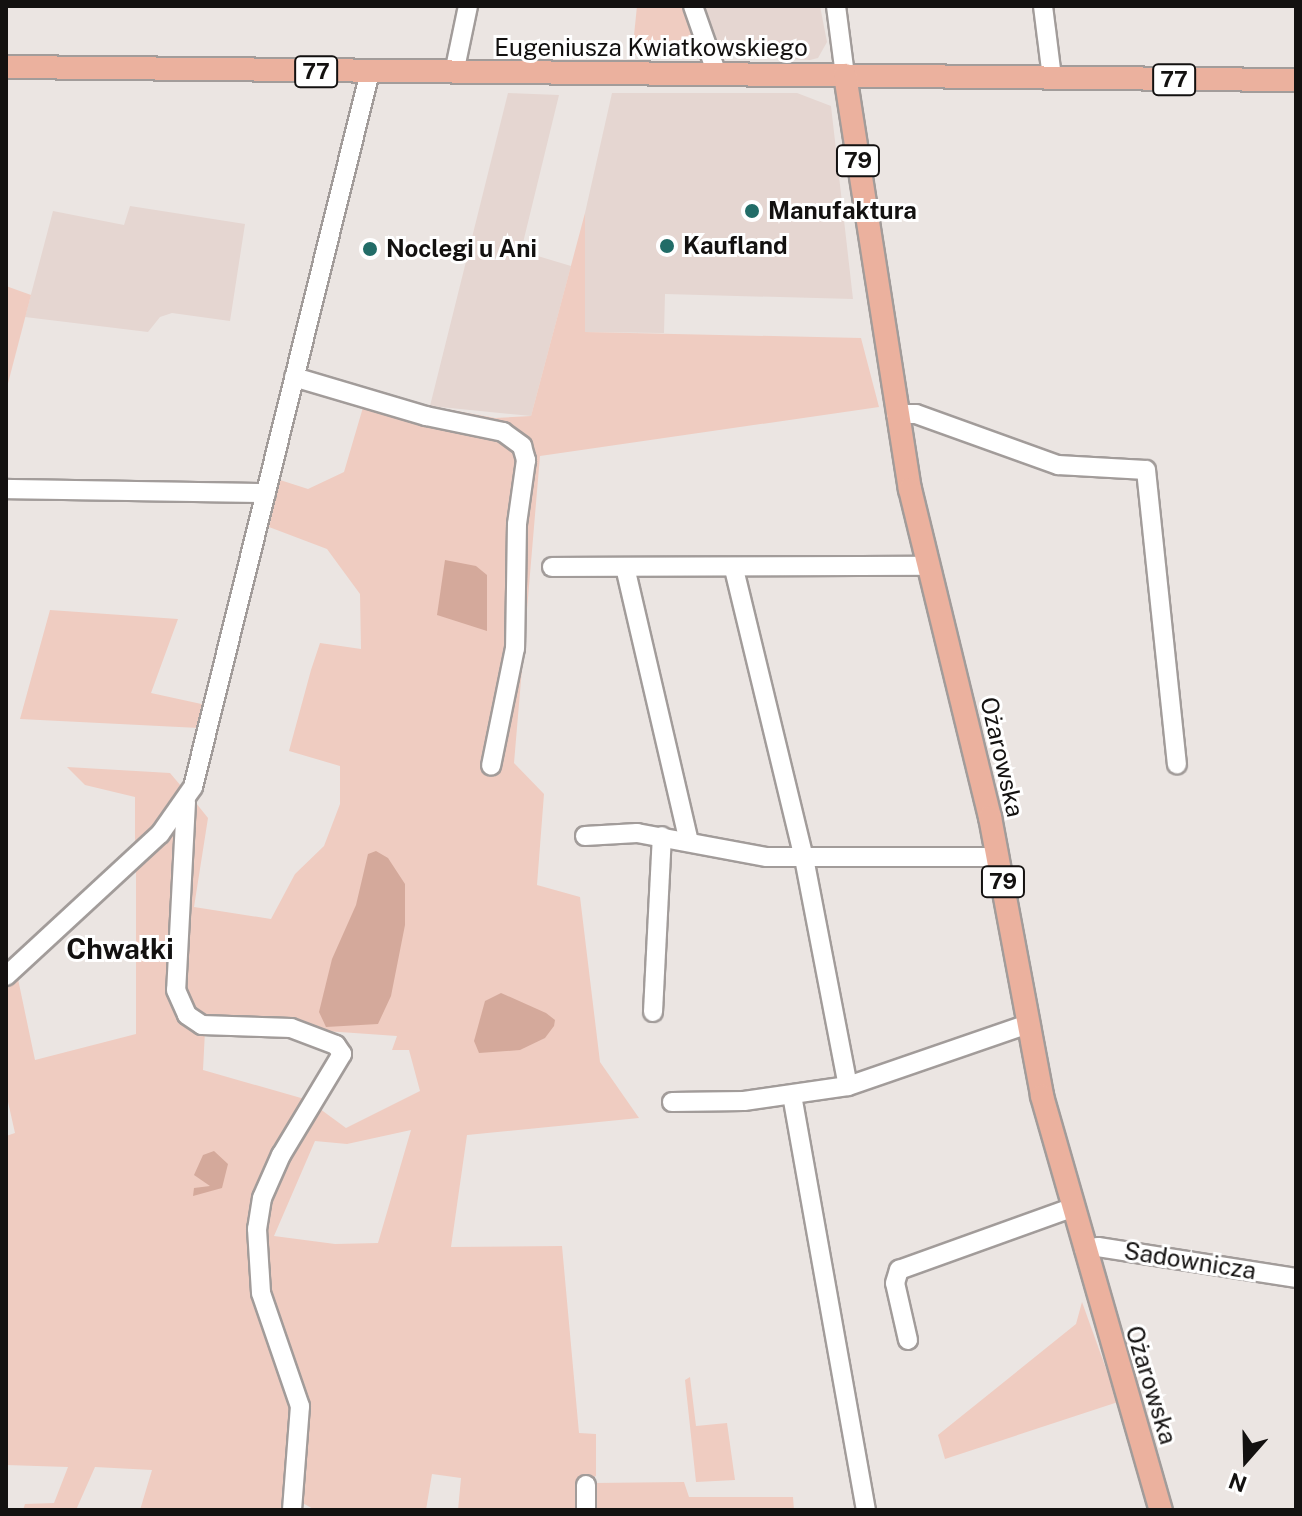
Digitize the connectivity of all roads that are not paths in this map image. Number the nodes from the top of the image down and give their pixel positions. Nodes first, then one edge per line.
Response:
1 (468, 6) edge
2 (693, 6) edge
3 (836, 6) edge
4 (1043, 6) edge
5 (6, 67) edge
6 (370, 72) junction
7 (454, 73) junction
8 (717, 74) junction
9 (845, 75) junction
10 (1052, 77) junction
11 (1296, 80) edge
12 (294, 377) junction
13 (896, 414) junction
14 (6, 489) edge
15 (266, 493) junction
16 (928, 566) junction
17 (552, 567) dead end
18 (625, 567) junction
19 (734, 569) junction
20 (1177, 764) dead end
21 (491, 766) dead end
22 (186, 802) junction
23 (585, 836) dead end
24 (662, 836) junction
25 (689, 841) junction
26 (998, 857) junction
27 (804, 858) junction
28 (6, 976) edge
29 (653, 1012) dead end
30 (1028, 1024) junction
31 (848, 1086) junction
32 (792, 1095) junction
33 (672, 1102) dead end
34 (1071, 1208) junction
35 (1084, 1249) junction
36 (1296, 1278) edge
37 (908, 1340) dead end
38 (586, 1485) dead end
39 (292, 1510) edge
40 (586, 1510) edge
41 (866, 1510) edge
42 (1161, 1510) edge

1 - 7 street
2 - 8 street
3 - 9 street, Ożarowska
4 - 10 street
5 - 6 main road, Eugeniusza Kwiatkowskiego / 77
6 - 7 main road, Eugeniusza Kwiatkowskiego / 77
6 - 12 street
7 - 8 main road, Eugeniusza Kwiatkowskiego / 77
8 - 9 main road, Eugeniusza Kwiatkowskiego / 77
9 - 10 main road, Eugeniusza Kwiatkowskiego / 77
9 - 13 main road, Ożarowska / 79
10 - 11 main road, Eugeniusza Kwiatkowskiego / 77
12 - 15 street
12 - 21 street
13 - 16 main road, Ożarowska / 79
13 - 20 street
14 - 15 street
15 - 22 street
16 - 19 street
16 - 26 main road, Ożarowska / 79
17 - 18 street
18 - 19 street
18 - 25 street
19 - 27 street
22 - 28 street
22 - 39 street
23 - 24 street
24 - 25 street
24 - 29 street
25 - 27 street
26 - 27 street
26 - 30 main road, Ożarowska / 79
27 - 31 street
30 - 31 street
30 - 34 main road, Ożarowska / 79
31 - 32 street
32 - 33 street
32 - 41 street
34 - 35 main road, Ożarowska / 79
34 - 37 street
35 - 36 street, Sadownicza
35 - 42 main road, Ożarowska / 79
38 - 40 street

